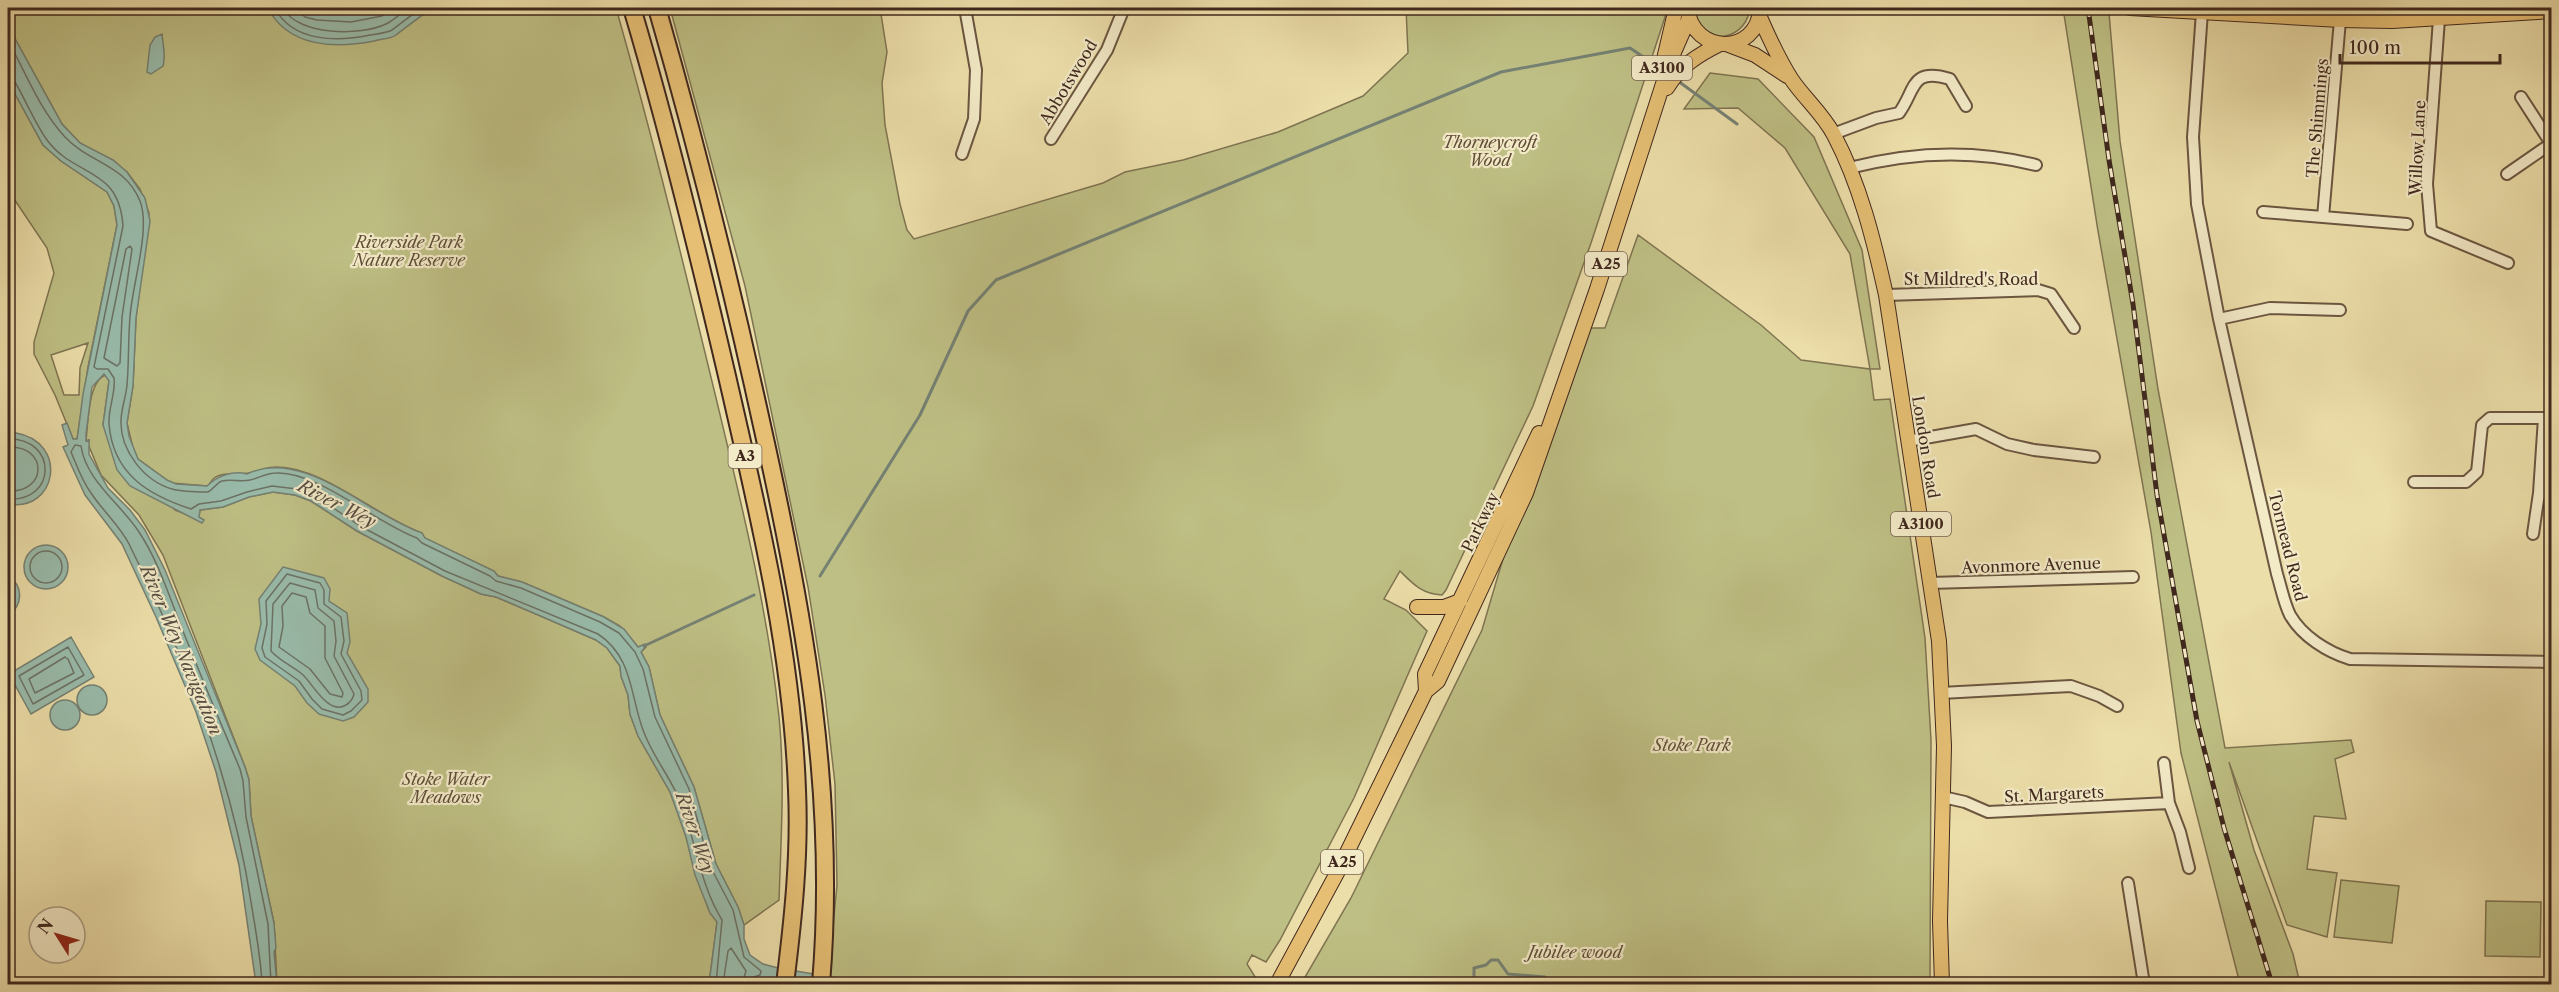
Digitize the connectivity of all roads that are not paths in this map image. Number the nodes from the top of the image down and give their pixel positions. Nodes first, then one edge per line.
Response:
1 (632, 8) edge
2 (657, 8) edge
3 (965, 8) edge
4 (1124, 8) edge
5 (1676, 8) edge
6 (2130, 8) edge
7 (1759, 11) edge
8 (2552, 11) edge
9 (2202, 12) junction
10 (2287, 12) edge
11 (1688, 13) edge
12 (2439, 19) junction
13 (2340, 20) junction
14 (1723, 44) junction
15 (1793, 81) junction
16 (2521, 97) dead end
17 (1966, 106) dead end
18 (1650, 128) junction
19 (1833, 134) junction
20 (1051, 139) dead end
21 (2551, 145) edge
22 (962, 154) dead end
23 (2036, 165) dead end
24 (1850, 168) junction
25 (2507, 174) dead end
26 (2263, 212) dead end
27 (2323, 217) junction
28 (2407, 225) dead end
29 (2508, 263) dead end
30 (1886, 295) junction
31 (2340, 310) dead end
32 (2220, 319) junction
33 (2074, 328) dead end
34 (1569, 369) junction
35 (2548, 418) edge
36 (1908, 441) junction
37 (2094, 457) dead end
38 (2414, 482) dead end
39 (2539, 493) junction
40 (2552, 494) edge
41 (2533, 534) dead end
42 (2133, 577) dead end
43 (1930, 583) junction
44 (1460, 601) junction
45 (1417, 607) dead end
46 (2552, 662) edge
47 (1426, 691) junction
48 (1941, 693) junction
49 (2117, 706) dead end
50 (2163, 763) dead end
51 (1943, 797) junction
52 (2169, 803) junction
53 (2189, 868) dead end
54 (2128, 883) dead end
55 (820, 953) junction
56 (785, 984) edge
57 (812, 984) edge
58 (821, 984) edge
59 (1277, 984) edge
60 (1942, 984) edge
61 (2144, 984) edge

1 - 56 highway, A3
2 - 55 highway, A3
3 - 22 street
4 - 20 street, Abbotswood
5 - 18 main road, A3100
6 - 9 main road
7 - 14 main road
7 - 15 main road, London Road / A3100
8 - 12 main road
9 - 10 main road
9 - 32 street, Tormead Road
10 - 13 main road
11 - 14 main road, London Road
11 - 18 main road, A25
12 - 13 main road
12 - 29 street, Willow Lane
13 - 27 street, The Shimmings
14 - 15 main road, London Road / A3100
14 - 18 main road, A25
15 - 19 main road, London Road / A3100
16 - 21 street
17 - 19 street
18 - 34 main road, Parkway / A25
19 - 24 main road, London Road / A3100
21 - 25 street
23 - 24 street
24 - 30 main road, London Road / A3100
26 - 27 street
27 - 28 street
30 - 33 street, St Mildred's Road
30 - 36 main road, London Road / A3100
31 - 32 street
32 - 46 street, Tormead Road
34 - 44 main road, Parkway / A25
34 - 47 main road, Parkway / A25
35 - 38 street
35 - 39 street
36 - 37 street
36 - 43 main road, London Road / A3100
39 - 40 street
39 - 41 street
42 - 43 street, Avonmore Avenue
43 - 48 main road, London Road / A3100
44 - 45 main road
44 - 47 main road, Parkway / A25
47 - 59 main road, Parkway / A25
48 - 49 street
48 - 51 main road, London Road / A3100
50 - 52 street
51 - 52 street, St. Margarets
51 - 60 main road, London Road / A3100
52 - 53 street
54 - 61 street
55 - 57 highway
55 - 58 highway

